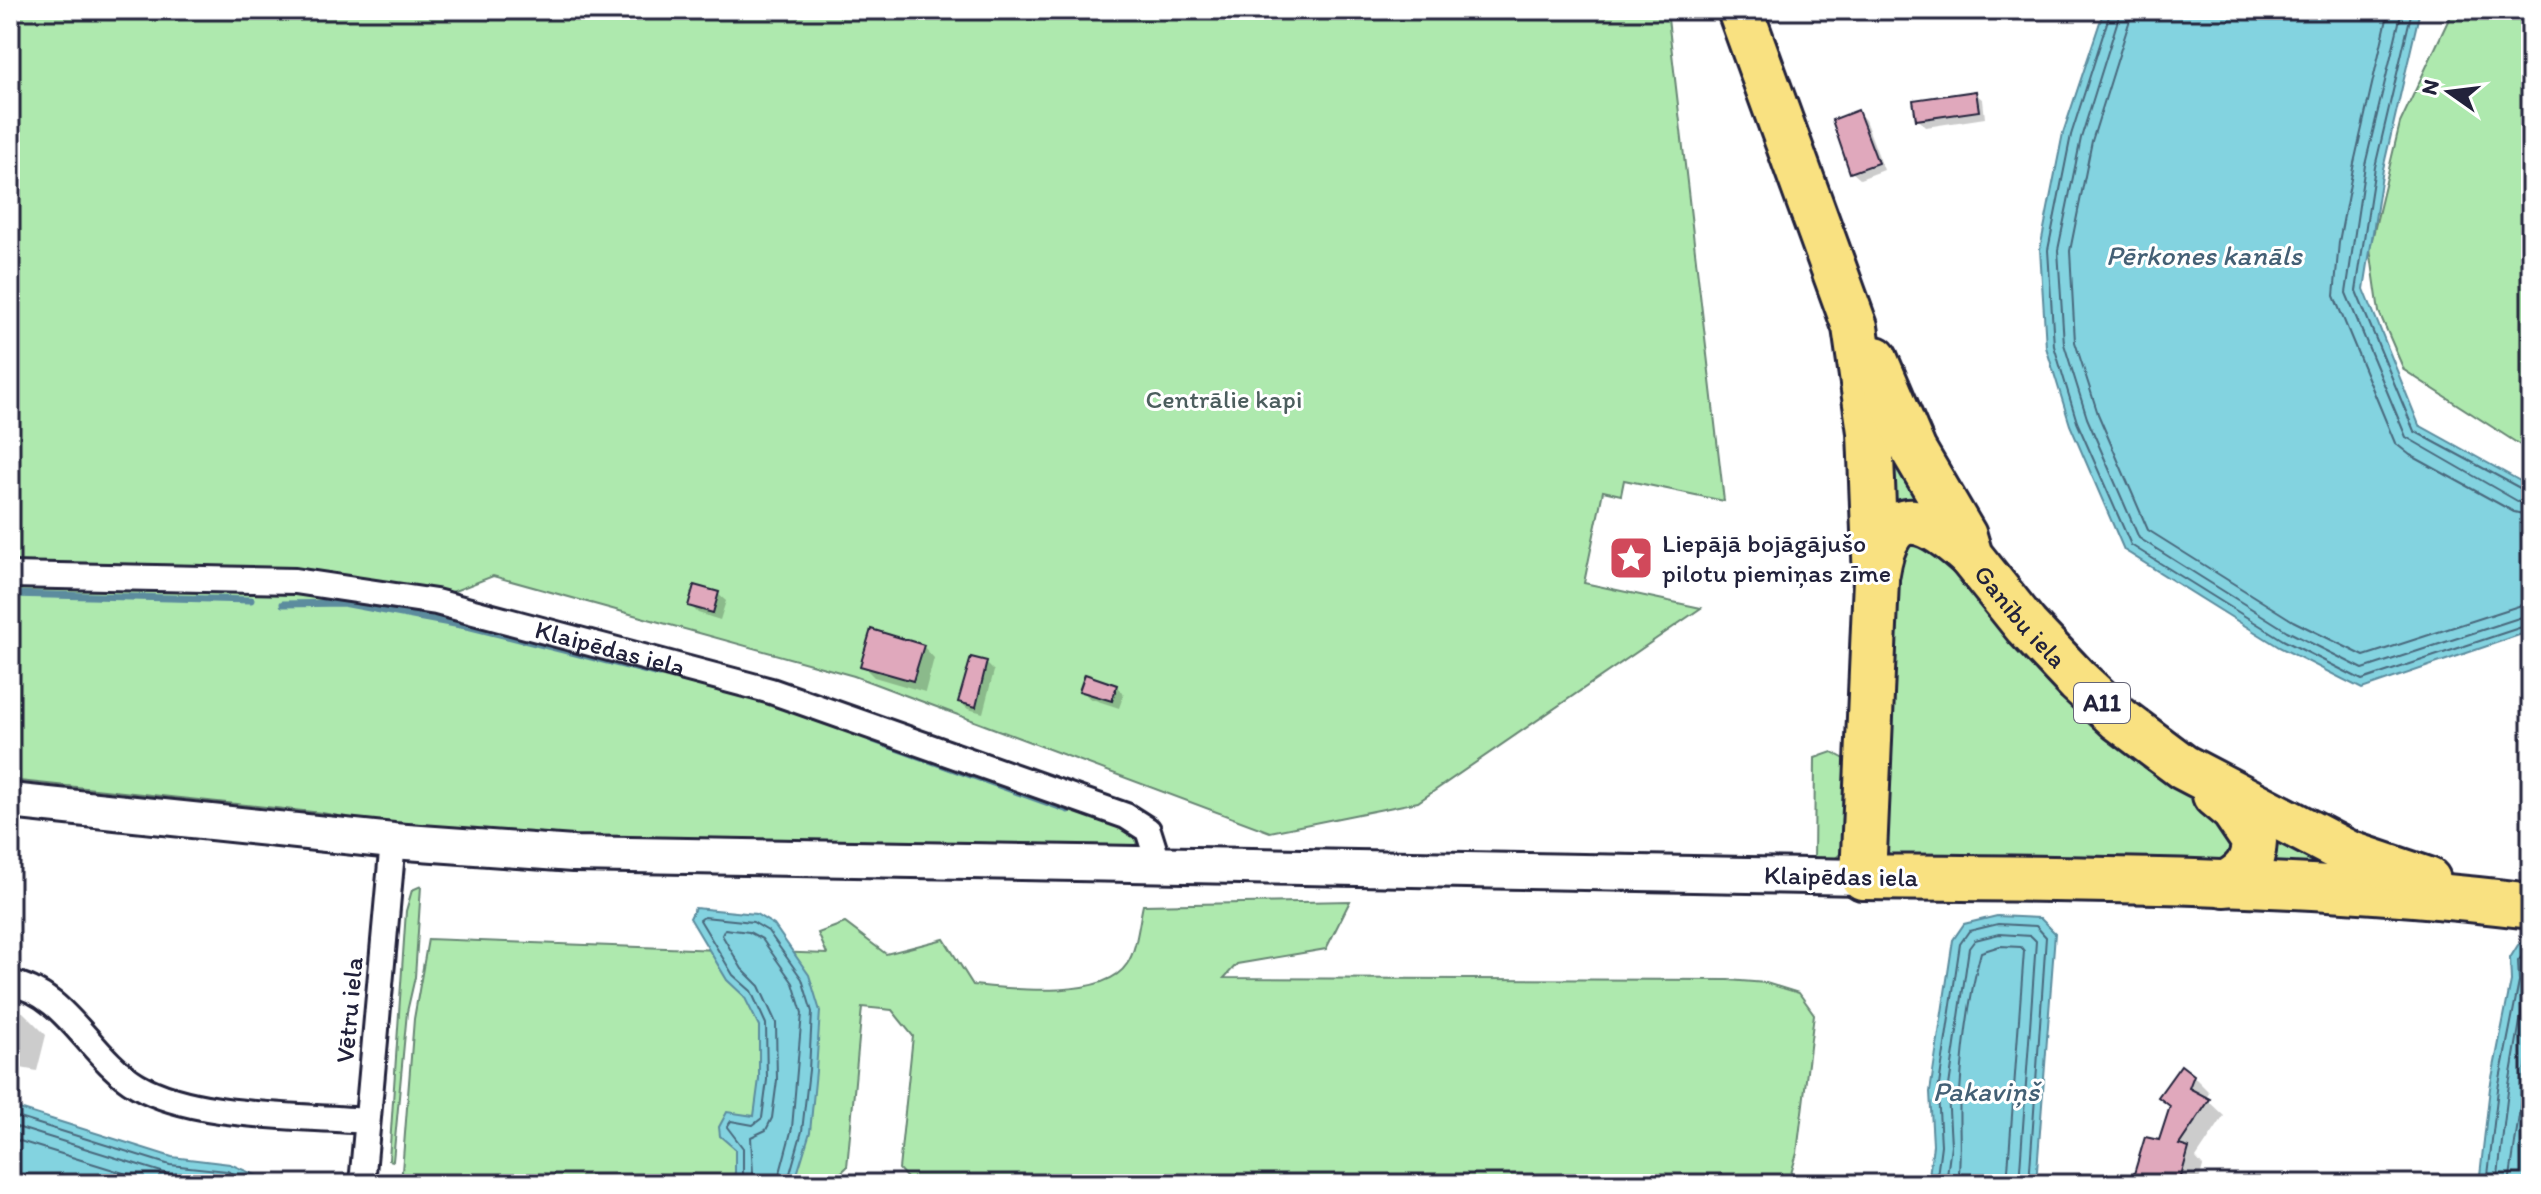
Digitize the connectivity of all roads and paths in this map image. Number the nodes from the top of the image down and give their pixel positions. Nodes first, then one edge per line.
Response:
1 (1740, 10) edge
2 (1855, 327) junction
3 (1970, 556) junction
4 (10, 575) edge
5 (1876, 580) junction
6 (2183, 767) junction
7 (10, 801) edge
8 (393, 841) junction
9 (1150, 866) junction
10 (1863, 877) junction
11 (2225, 884) junction
12 (2519, 905) edge
13 (10, 983) edge
14 (367, 1121) junction
15 (362, 1184) edge

1 - 2 highway, Ganību iela / A11
2 - 3 highway, Ganību iela / A11
2 - 5 highway, Ganību iela / A11
3 - 5 highway
3 - 6 highway, Ganību iela / A11
4 - 9 street, Klaipēdas iela
5 - 10 highway, Ganību iela / A11
6 - 11 highway
6 - 12 highway, Ganību iela / A11
7 - 8 main road, Klaipēdas iela
8 - 9 main road, Klaipēdas iela
8 - 14 street, Vētru iela
9 - 10 main road, Klaipēdas iela
10 - 11 highway, Klaipēdas iela / A11
11 - 12 highway, Klaipēdas iela / A11
13 - 14 street
14 - 15 street, Vētru iela

